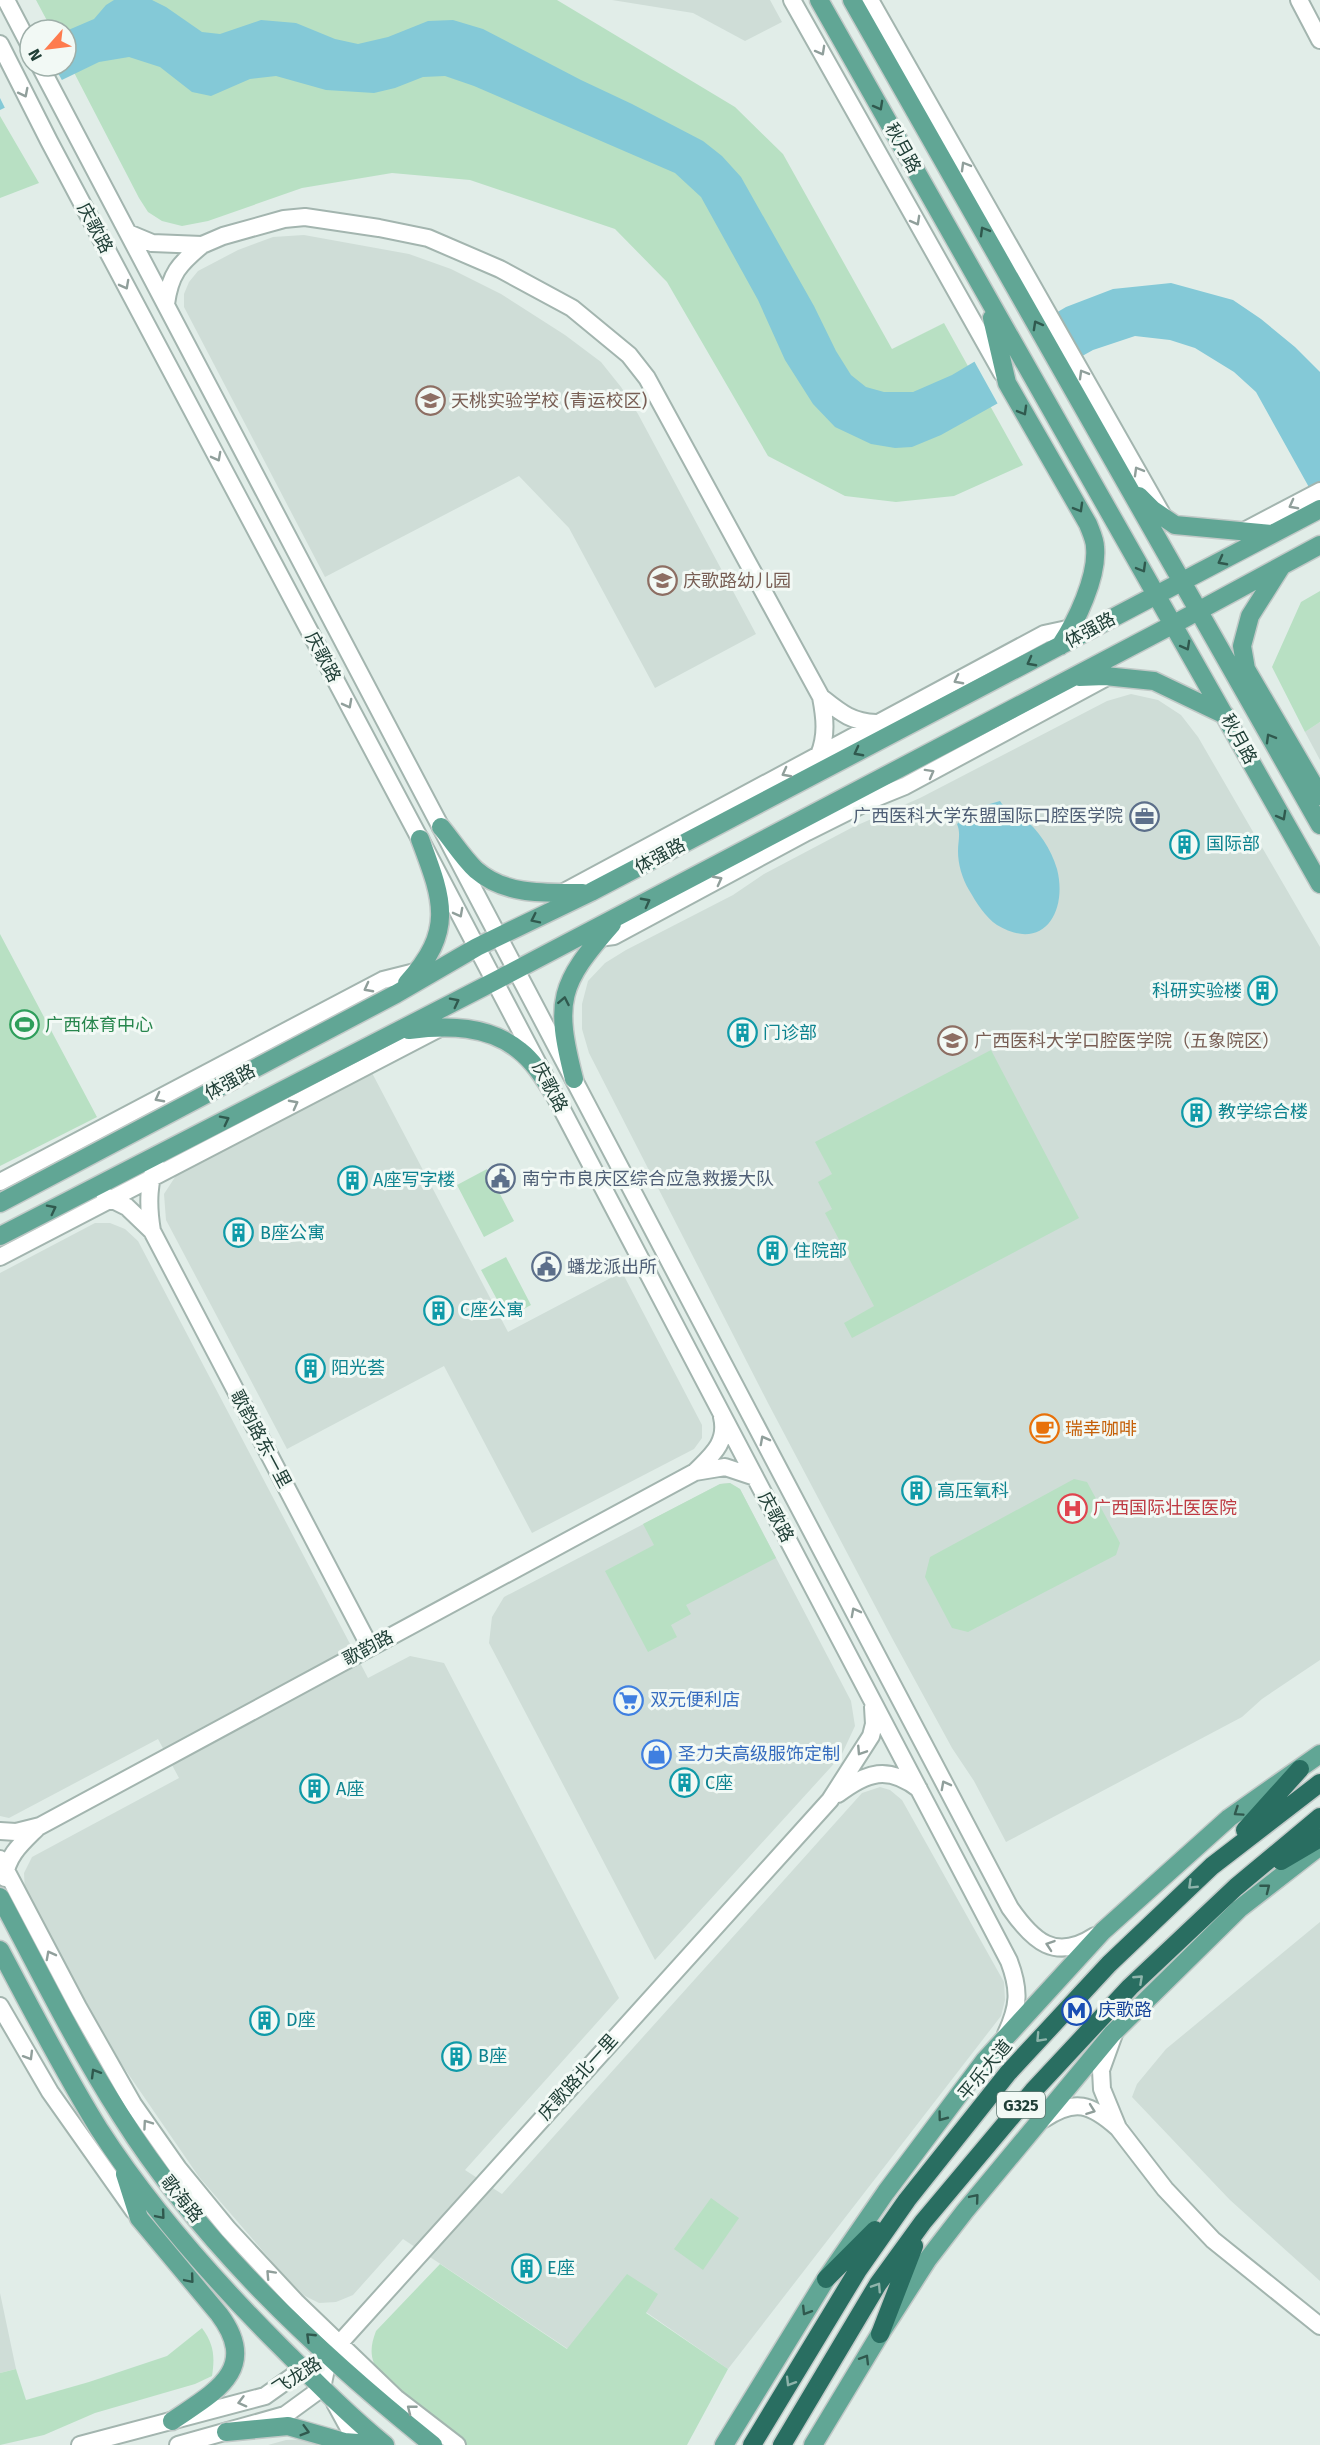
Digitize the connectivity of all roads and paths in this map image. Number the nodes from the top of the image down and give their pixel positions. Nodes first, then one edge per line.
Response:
1 (6, 0) edge
2 (792, 0) edge
3 (819, 0) edge
4 (852, 0) edge
5 (870, 0) edge
6 (1299, 0) edge
7 (18, 23) edge
8 (1320, 39) edge
9 (0, 44) edge
10 (46, 78) edge
11 (117, 211) junction
12 (92, 222) junction
13 (129, 233) junction
14 (202, 245) junction
15 (1019, 277) junction
16 (986, 296) junction
17 (166, 304) junction
18 (1007, 383) junction
19 (1104, 428) junction
20 (1127, 484) junction
21 (1320, 491) edge
22 (1320, 509) edge
23 (1165, 518) junction
24 (1270, 527) junction
25 (1320, 545) edge
26 (1286, 562) junction
27 (1182, 582) junction
28 (1157, 595) junction
29 (1198, 611) junction
30 (1109, 621) junction
31 (1174, 624) junction
32 (1070, 628) junction
33 (1059, 647) junction
34 (1109, 676) junction
35 (1071, 678) junction
36 (821, 697) junction
37 (1225, 716) junction
38 (876, 723) junction
39 (819, 755) junction
40 (1320, 796) edge
41 (1320, 825) edge
42 (441, 826) junction
43 (420, 839) junction
44 (1320, 884) edge
45 (591, 892) junction
46 (562, 893) junction
47 (619, 916) junction
48 (500, 936) junction
49 (600, 938) junction
50 (570, 942) junction
51 (477, 947) junction
52 (444, 964) junction
53 (517, 970) junction
54 (417, 972) junction
55 (495, 981) junction
56 (396, 993) junction
57 (440, 1028) junction
58 (398, 1031) junction
59 (574, 1079) junction
60 (552, 1091) junction
61 (610, 1147) junction
62 (157, 1155) junction
63 (588, 1158) junction
64 (151, 1179) junction
65 (0, 1182) edge
66 (89, 1190) junction
67 (111, 1199) junction
68 (0, 1203) edge
69 (152, 1231) junction
70 (0, 1236) edge
71 (0, 1257) edge
72 (720, 1410) junction
73 (695, 1472) junction
74 (755, 1477) junction
75 (370, 1647) junction
76 (871, 1697) junction
77 (1320, 1754) edge
78 (1300, 1769) junction
79 (1320, 1783) edge
80 (919, 1789) junction
81 (830, 1800) junction
82 (1320, 1817) edge
83 (40, 1826) junction
84 (0, 1831) edge
85 (1320, 1838) edge
86 (1320, 1846) edge
87 (3, 1864) edge
88 (1212, 1866) junction
89 (1236, 1887) junction
90 (0, 1896) edge
91 (1010, 1908) junction
92 (11, 1918) junction
93 (988, 1920) junction
94 (1103, 1931) junction
95 (0, 1950) edge
96 (0, 2006) edge
97 (1115, 2031) junction
98 (1004, 2041) junction
99 (1038, 2123) junction
100 (1118, 2128) junction
101 (120, 2158) junction
102 (907, 2200) junction
103 (139, 2218) junction
104 (922, 2223) junction
105 (825, 2279) junction
106 (1320, 2326) edge
107 (880, 2334) junction
108 (335, 2350) junction
109 (303, 2370) junction
110 (327, 2394) junction
111 (172, 2421) junction
112 (226, 2432) junction
113 (724, 2443) edge
114 (358, 2444) edge
115 (80, 2445) edge
116 (178, 2445) edge
117 (385, 2445) edge
118 (433, 2445) edge
119 (457, 2445) edge
120 (752, 2445) edge
121 (782, 2445) edge
122 (813, 2445) edge

1 - 7 street
2 -> 18 street
3 -> 16 main road, 秋月路
15 -> 4 main road, 秋月路
15 -> 5 street
6 - 8 street
9 -> 12 street, 庆歌路
10 - 11 street, 庆歌路
11 - 12 street
11 - 13 street, 庆歌路
12 -> 43 street, 庆歌路
13 - 14 street
13 - 17 street, 庆歌路
14 - 17 street
14 - 36 street
19 -> 15 main road, 秋月路
16 - 18 main road
16 -> 28 main road, 秋月路
17 - 42 street, 庆歌路
18 -> 32 main road
19 - 20 main road, 秋月路
23 -> 19 street
20 - 23 main road
20 - 27 main road, 秋月路
21 -> 24 street
22 - 24 main road, 体强路
23 - 24 main road
24 -> 27 main road, 体强路
25 - 26 main road, 体强路
26 - 29 main road, 体强路
26 - 40 main road
27 - 28 main road, 体强路
27 - 29 main road, 秋月路
28 - 30 main road, 体强路
28 - 31 main road, 秋月路
29 - 31 main road, 体强路
41 -> 29 main road, 秋月路
30 - 32 street
30 - 33 main road, 体强路
31 - 35 main road, 体强路
31 -> 37 main road, 秋月路
32 - 33 main road
32 -> 38 street
33 -> 45 main road, 体强路
34 - 35 main road
34 - 37 main road
49 -> 34 street
47 -> 35 main road, 体强路
36 - 38 street
36 - 39 street
37 -> 44 main road, 秋月路
38 - 39 street
39 -> 46 street
42 - 46 main road
42 - 48 street, 庆歌路
43 -> 51 street, 庆歌路
43 - 54 main road
45 - 46 main road
45 -> 48 main road, 体强路
47 - 49 main road
47 - 50 main road, 体强路
48 - 51 main road, 体强路
48 - 53 street, 庆歌路
49 - 50 street
59 -> 49 main road
50 - 53 main road, 体强路
51 - 52 main road, 体强路
51 - 55 street, 庆歌路
52 - 54 street
52 - 56 main road, 体强路
53 - 55 main road, 体强路
53 - 59 street, 庆歌路
54 - 56 main road
54 -> 65 street
58 -> 55 main road, 体强路
55 - 60 street, 庆歌路
56 - 68 main road, 体强路
57 - 58 main road
57 - 60 main road
64 -> 57 street
62 -> 58 main road, 体强路
59 - 61 street, 庆歌路
60 - 63 street, 庆歌路
61 - 63 street
91 -> 61 street, 庆歌路
62 - 64 street, 歌韵路东一里
62 - 66 main road, 体强路
63 - 72 street, 庆歌路
64 - 67 street
64 - 69 street, 歌韵路东一里
66 - 67 street, 歌韵路东一里
70 -> 66 main road, 体强路
67 - 69 street, 歌韵路东一里
67 - 71 street
69 - 75 street, 歌韵路东一里
72 - 73 street, 歌韵路
72 - 74 street, 庆歌路
73 - 74 street, 歌韵路
73 - 75 street, 歌韵路
74 - 76 street, 庆歌路
75 - 83 street, 歌韵路
76 - 80 street, 庆歌路
76 -> 81 street, 庆歌路北一里
77 - 78 main road
78 - 88 highway
78 -> 94 main road
79 - 88 highway, 平乐大道
80 - 81 street, 庆歌路北一里
80 - 93 street, 庆歌路
81 - 108 street, 庆歌路北一里
82 - 89 highway, G325
83 - 84 street, 歌韵路
83 - 87 street, 歌韵路
85 - 89 highway
97 -> 86 main road
87 - 92 street
108 -> 87 street
88 -> 102 highway, 平乐大道
104 -> 89 highway, G325
90 - 92 main road, 歌海路
91 - 93 street
94 -> 91 street, 庆歌路
108 -> 92 main road, 歌海路
93 - 98 street, 庆歌路
94 - 98 main road
95 - 101 main road, 歌海路
96 -> 103 street
97 - 99 main road
97 - 100 street
98 -> 105 main road
99 -> 100 street
107 -> 99 main road
100 - 106 street
101 - 103 main road
101 -> 109 main road, 歌海路
102 - 105 highway
102 -> 120 highway, 平乐大道
103 -> 111 main road
104 - 107 highway
121 -> 104 highway, G325
105 -> 113 main road
122 -> 107 main road
108 - 109 street, 飞龙路
108 - 110 street, 飞龙路
108 - 118 main road, 歌海路
119 -> 108 street
109 - 110 main road, 歌海路
109 -> 111 street, 飞龙路
110 - 112 street, 飞龙路
110 - 114 street
110 - 117 main road, 歌海路
111 - 115 street, 飞龙路
112 -> 114 main road
112 - 116 street, 飞龙路
114 - 117 main road

